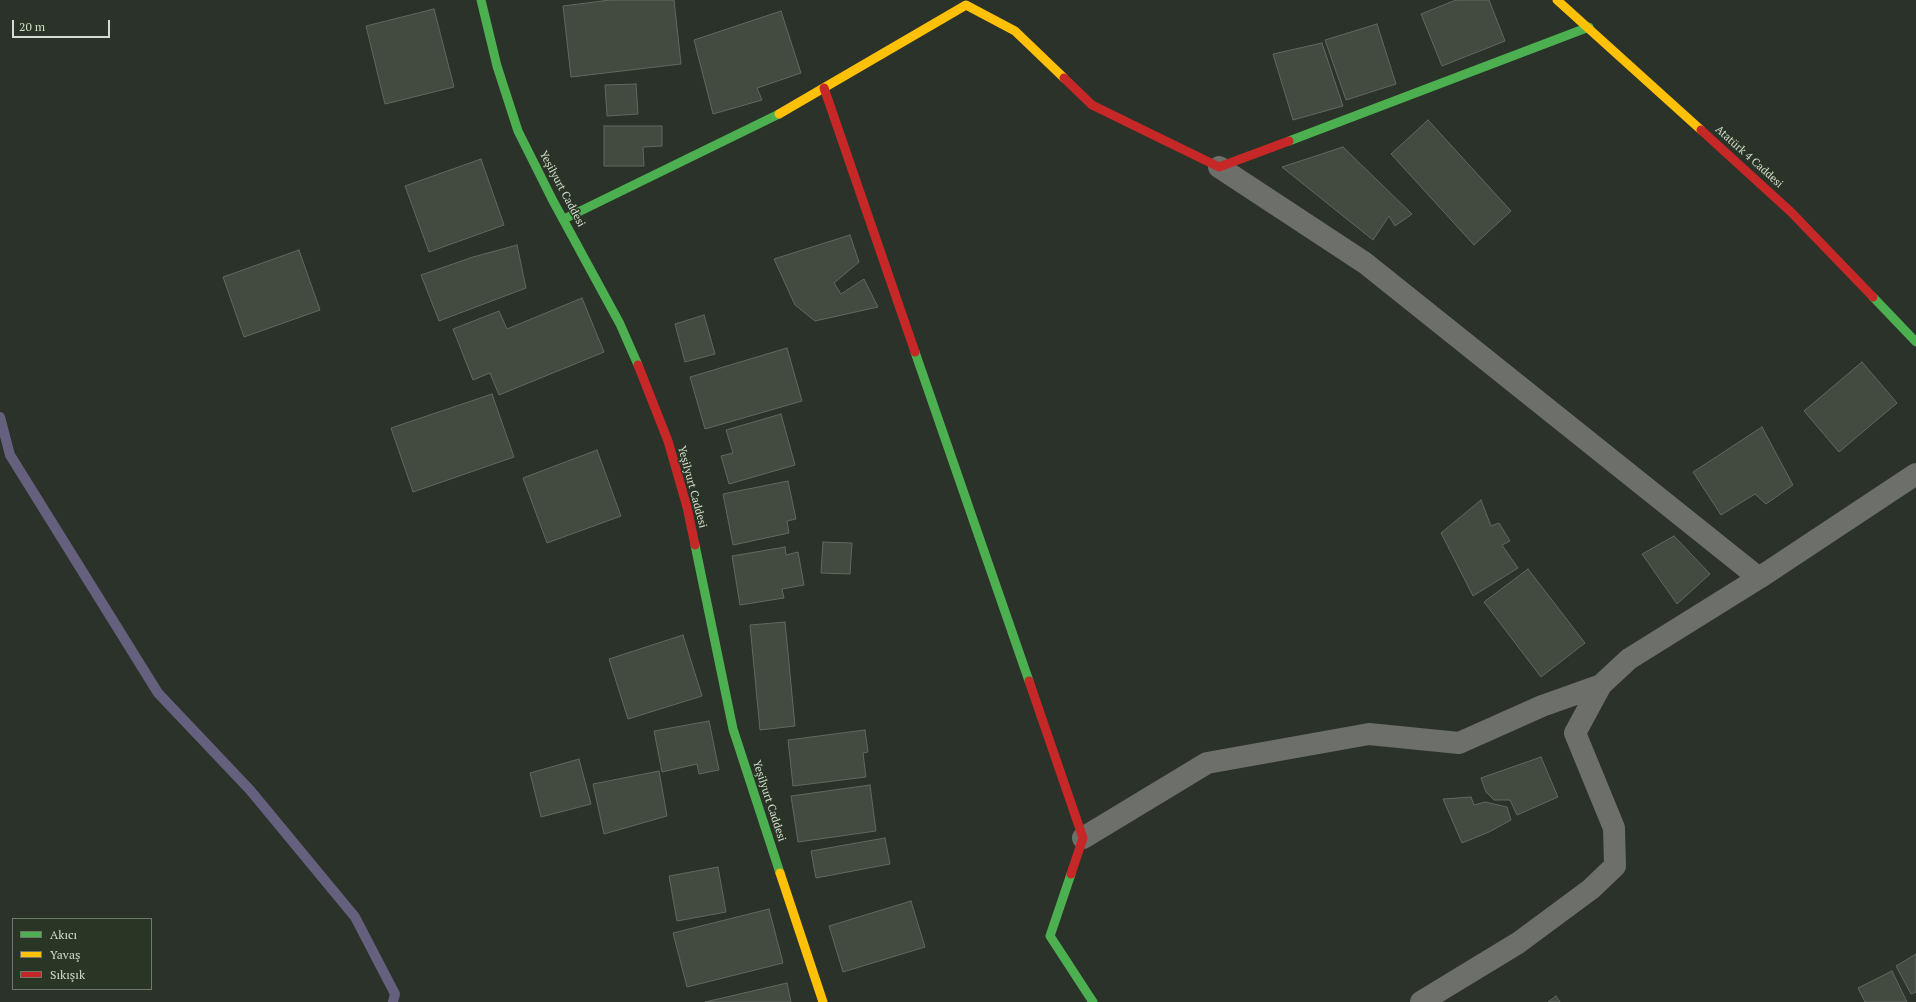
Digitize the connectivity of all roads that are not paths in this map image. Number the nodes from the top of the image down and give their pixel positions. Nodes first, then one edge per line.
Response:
1 (481, 0) edge
2 (1557, 0) edge
3 (1589, 27) junction
4 (824, 88) junction
5 (1219, 167) junction
6 (564, 219) junction
7 (1916, 342) edge
8 (1916, 474) edge
9 (1759, 578) junction
10 (1601, 684) junction
11 (1083, 838) junction
12 (823, 1002) edge
13 (1093, 1002) edge
14 (1421, 1002) edge

1 - 6 street, Yeşilyurt Caddesi
2 - 3 street, Atatürk 4 Caddesi
3 - 5 street
3 - 7 street, Atatürk 4 Caddesi
4 - 5 street
4 - 6 street
4 - 11 street
5 - 9 street
6 - 12 street, Yeşilyurt Caddesi
8 - 9 street
9 - 10 street
10 - 11 street
10 - 14 street
11 - 13 street

